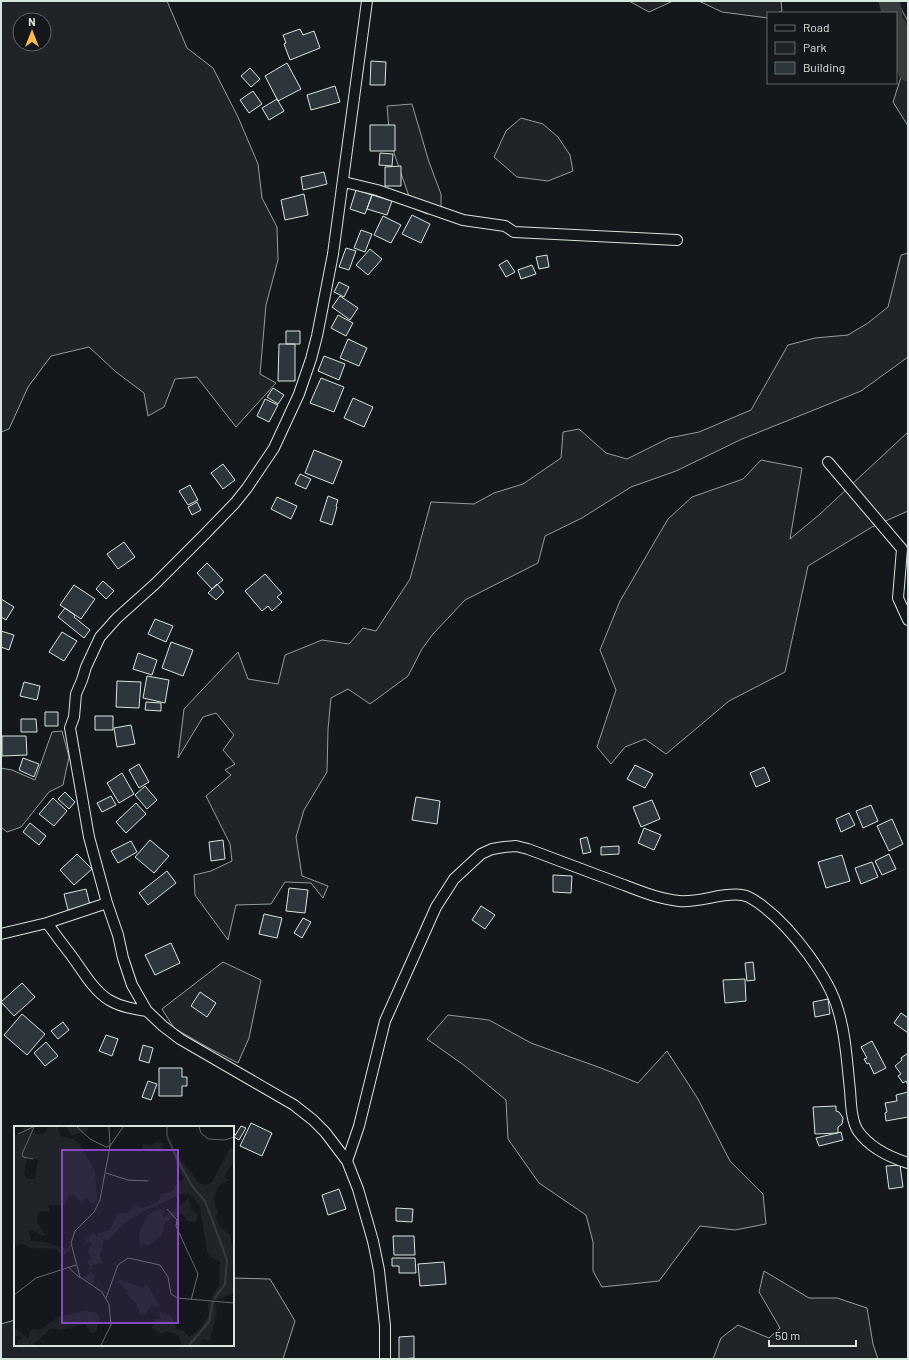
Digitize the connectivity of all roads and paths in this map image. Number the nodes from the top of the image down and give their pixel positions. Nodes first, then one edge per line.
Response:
1 (367, 1) edge
2 (344, 182) junction
3 (677, 240) dead end
4 (828, 462) dead end
5 (908, 620) edge
6 (107, 903) junction
7 (47, 923) junction
8 (1, 934) edge
9 (147, 1011) junction
10 (347, 1161) junction
11 (908, 1163) edge
12 (385, 1359) edge

1 - 2 street
2 - 3 street
2 - 6 street
4 - 5 street
6 - 7 street
6 - 9 street
7 - 8 street
7 - 9 street
9 - 10 street
10 - 11 street
10 - 12 street

